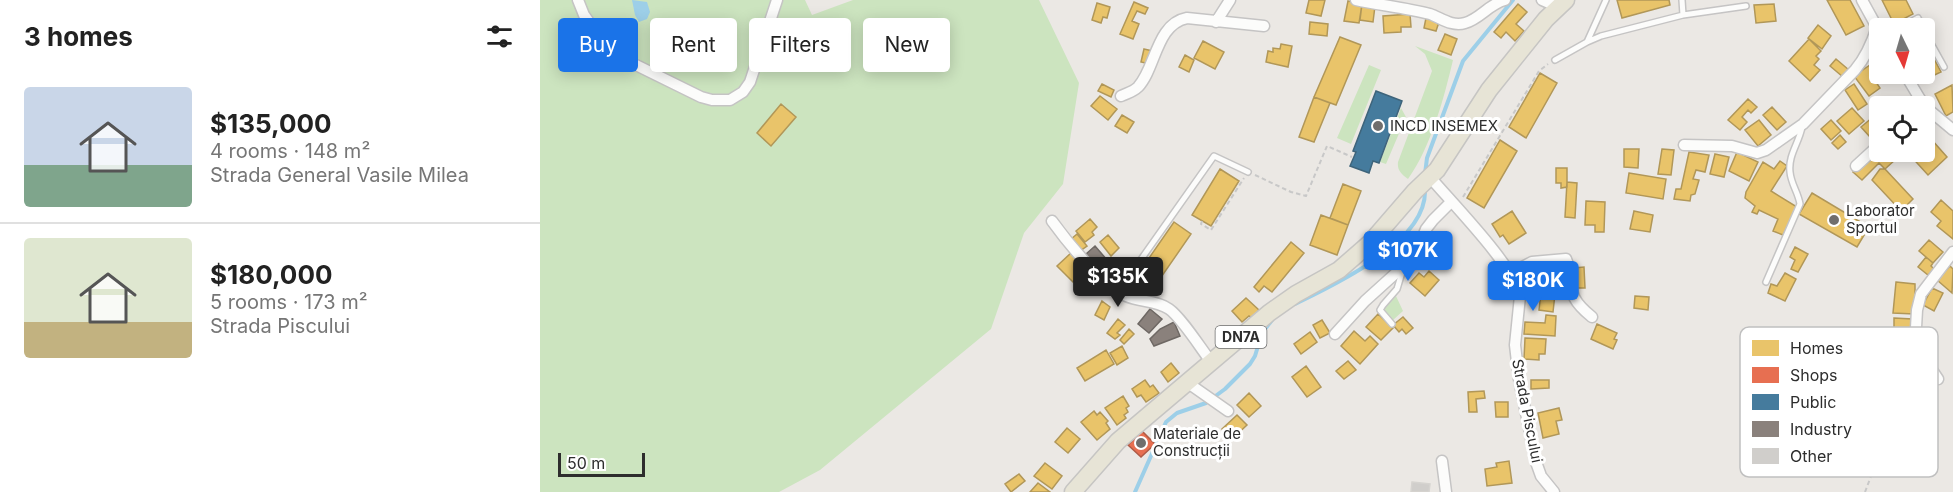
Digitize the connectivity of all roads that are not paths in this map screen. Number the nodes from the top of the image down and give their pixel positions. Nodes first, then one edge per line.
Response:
1 (578, 0) edge
2 (777, 0) edge
3 (1230, 0) edge
4 (1356, 0) edge
5 (1503, 0) edge
6 (1606, 0) edge
7 (1682, 0) edge
8 (1862, 0) edge
9 (1552, 2) edge
10 (1746, 6) dead end
11 (1683, 15) junction
12 (1872, 18) edge
13 (1216, 22) junction
14 (1264, 26) dead end
15 (1587, 42) junction
16 (1869, 49) edge
17 (1935, 50) edge
18 (1555, 60) road end
19 (1944, 67) dead end
20 (1121, 96) dead end
21 (1935, 116) edge
22 (1803, 124) junction
23 (1953, 130) edge
24 (1684, 145) dead end
25 (1869, 154) edge
26 (1856, 166) dead end
27 (1248, 172) road end
28 (1430, 177) junction
29 (1456, 200) junction
30 (1052, 221) dead end
31 (1953, 252) edge
32 (1403, 267) junction
33 (1510, 273) junction
34 (1766, 282) dead end
35 (1119, 292) junction
36 (1592, 317) dead end
37 (1392, 324) dead end
38 (1916, 327) edge
39 (1335, 334) dead end
40 (1212, 363) junction
41 (1188, 383) junction
42 (1228, 411) dead end
43 (1442, 461) dead end
44 (1073, 492) edge
45 (1446, 492) edge
46 (1554, 492) edge

1 - 2 street
3 - 13 street
4 - 5 street
6 - 15 lane
7 - 11 lane
8 - 12 street
9 - 28 main road, DN7A
10 - 11 lane
11 - 15 lane
13 - 14 street
13 - 20 street
15 - 18 lane
16 - 22 street
17 - 19 lane
21 - 23 street
22 - 24 street
22 - 34 lane
25 - 26 street
27 - 35 lane
28 - 29 street, Strada Piscului
28 - 40 main road, DN7A
29 - 32 street
29 - 33 street, Strada Piscului
30 - 35 street
31 - 38 street
32 - 37 lane
32 - 39 street
33 - 36 street
33 - 46 street, Strada Piscului
35 - 40 street
40 - 41 main road, DN7A
41 - 42 street
41 - 44 main road, DN7A
43 - 45 street

